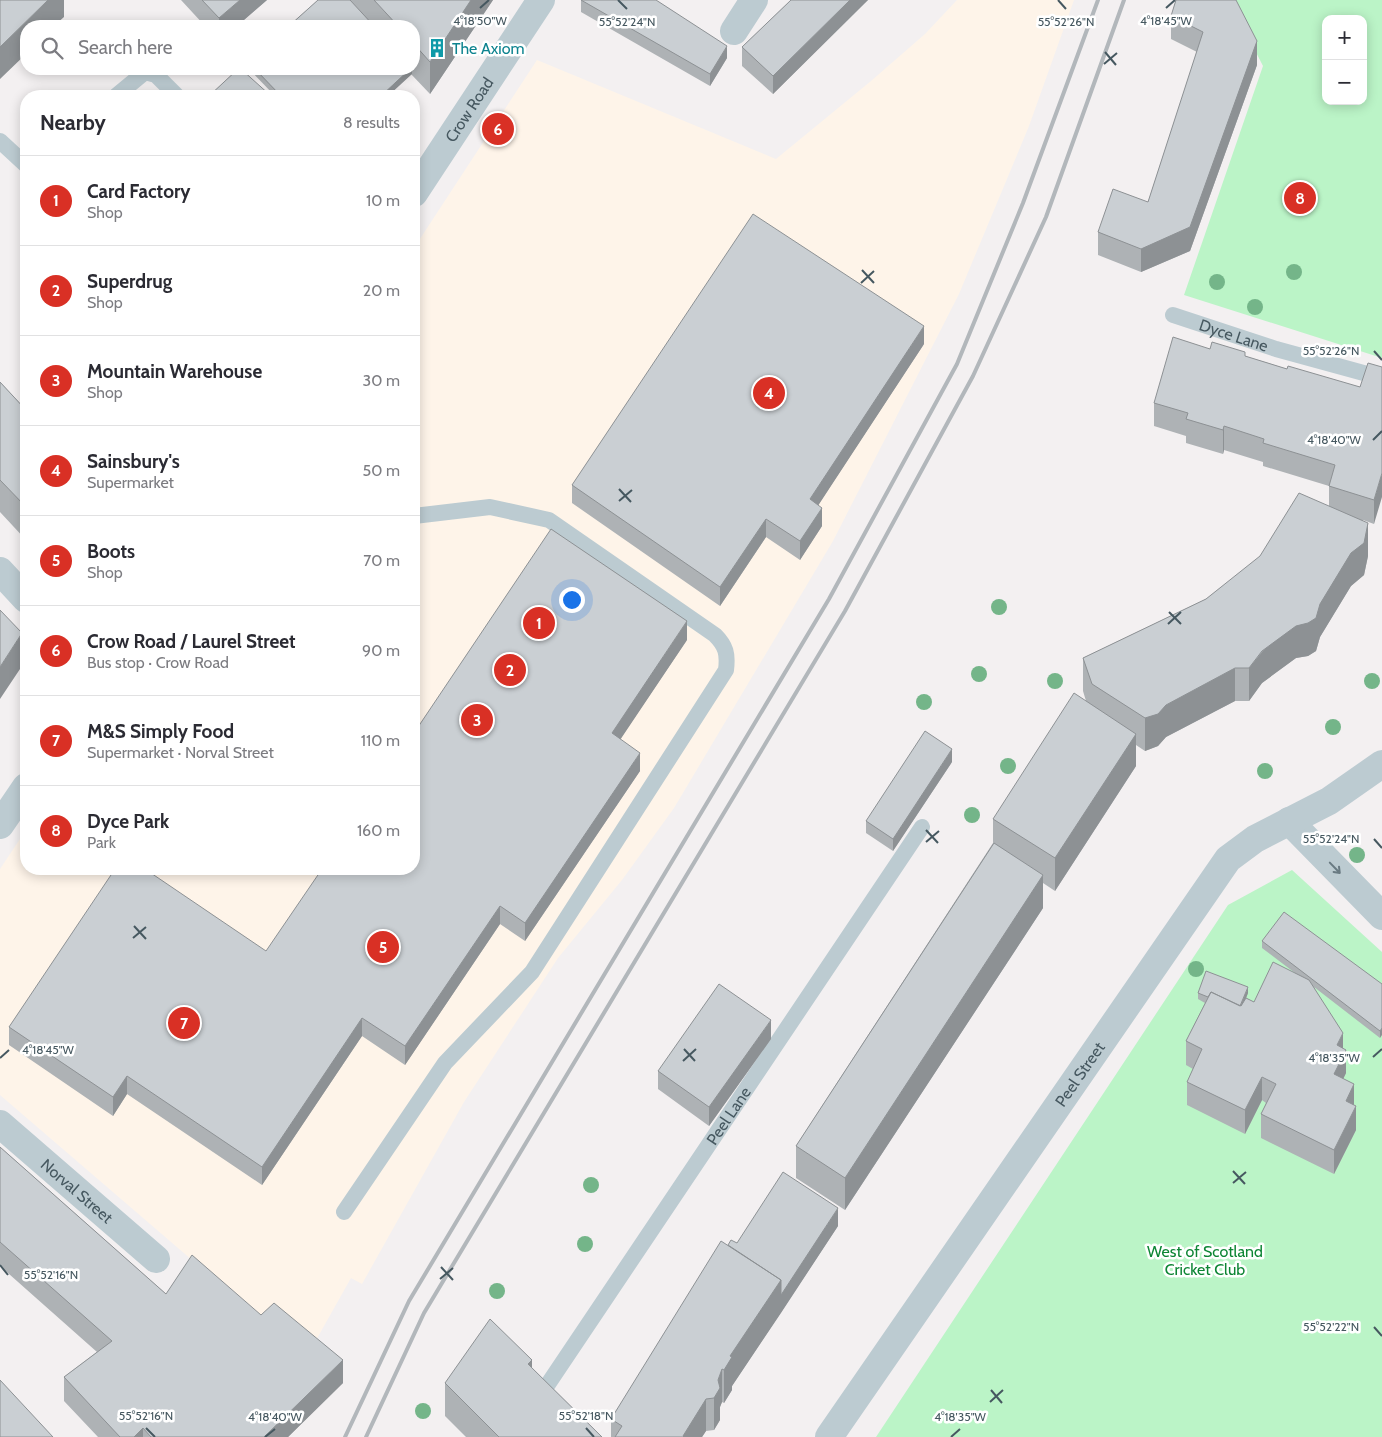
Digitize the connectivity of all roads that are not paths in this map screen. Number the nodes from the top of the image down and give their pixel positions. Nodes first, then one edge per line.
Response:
1 (541, 0) edge
2 (754, 0) edge
3 (734, 31) dead end
4 (141, 75) edge
5 (156, 75) edge
6 (123, 90) edge
7 (171, 90) edge
8 (0, 141) edge
9 (20, 159) edge
10 (420, 184) edge
11 (1173, 315) dead end
12 (1382, 378) edge
13 (420, 515) edge
14 (0, 572) edge
15 (20, 593) edge
16 (1382, 764) edge
17 (20, 796) edge
18 (1289, 821) junction
19 (0, 825) edge
20 (922, 827) dead end
21 (1382, 916) edge
22 (0, 1124) edge
23 (344, 1212) dead end
24 (156, 1259) dead end
25 (534, 1403) edge
26 (829, 1437) edge

1 - 10 street, Crow Road
2 - 3 street
4 - 6 lane
5 - 7 lane
8 - 9 lane
11 - 12 lane, Dyce Lane
13 - 23 lane
14 - 15 street
16 - 18 street, Peel Street
17 - 19 street
18 -> 21 street
18 - 26 street, Peel Street
20 - 25 lane, Peel Lane
22 - 24 street, Norval Street

